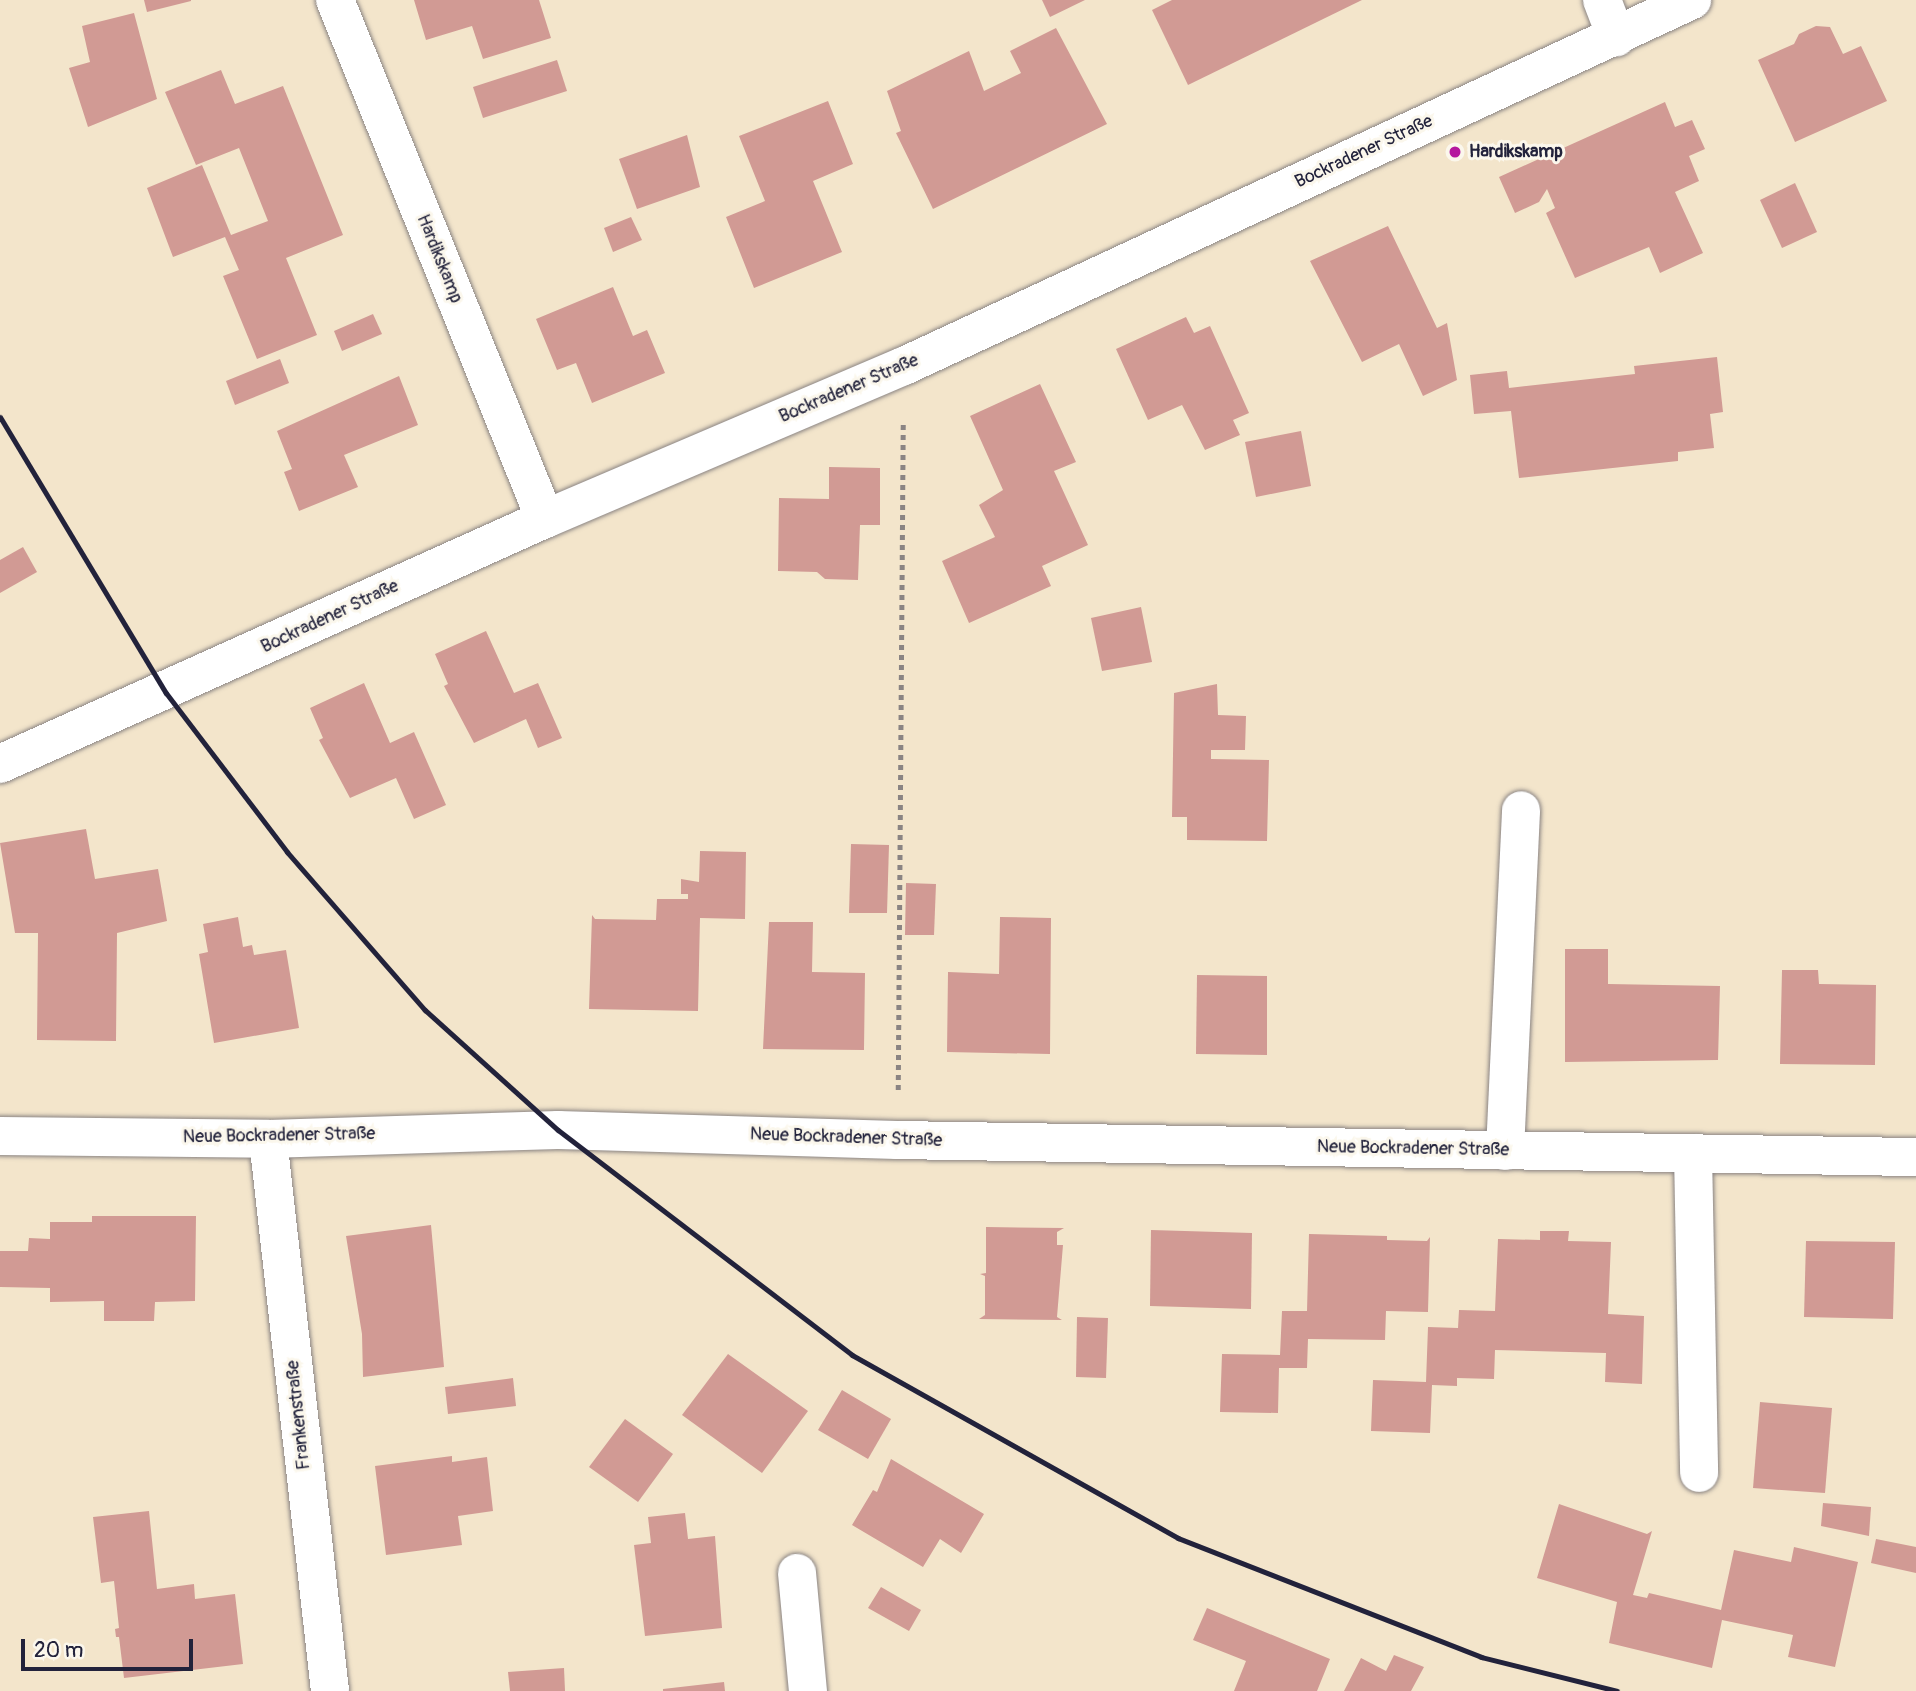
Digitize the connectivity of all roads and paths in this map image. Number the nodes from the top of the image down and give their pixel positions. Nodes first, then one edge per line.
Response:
1 (335, 0) edge
2 (1602, 0) edge
3 (1692, 0) edge
4 (1616, 37) junction
5 (904, 366) junction
6 (545, 519) junction
7 (0, 764) edge
8 (1521, 810) dead end
9 (0, 1136) edge
10 (268, 1139) junction
11 (897, 1140) junction
12 (1505, 1151) junction
13 (1693, 1153) junction
14 (1916, 1157) edge
15 (1699, 1473) dead end
16 (797, 1573) dead end
17 (330, 1691) edge
18 (808, 1691) edge

1 - 6 street, Hardikskamp
2 - 4 street
3 - 4 street, Bockradener Straße
4 - 5 street, Bockradener Straße
5 - 6 street, Bockradener Straße
5 - 11 path
6 - 7 street, Bockradener Straße
8 - 12 street
9 - 10 street, Neue Bockradener Straße
10 - 11 street, Neue Bockradener Straße
10 - 17 street, Frankenstraße
11 - 12 street, Neue Bockradener Straße
12 - 13 street, Neue Bockradener Straße
13 - 14 street, Neue Bockradener Straße
13 - 15 street
16 - 18 street

